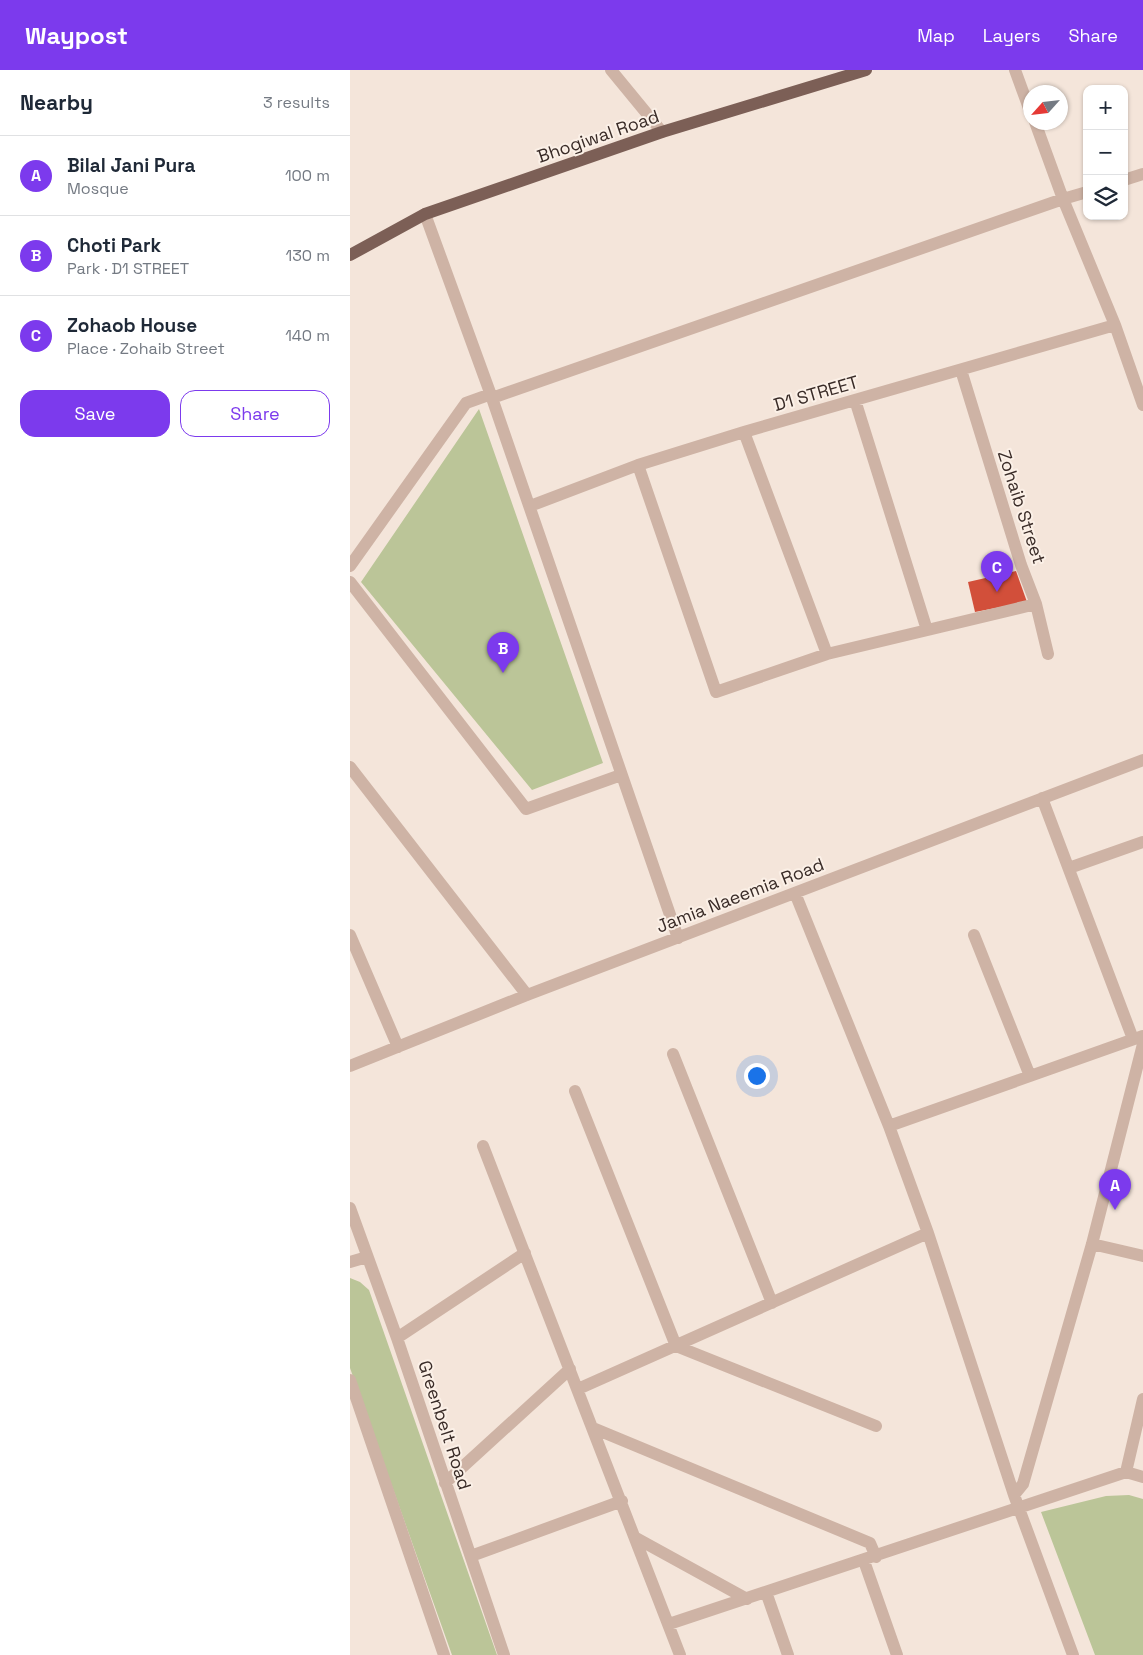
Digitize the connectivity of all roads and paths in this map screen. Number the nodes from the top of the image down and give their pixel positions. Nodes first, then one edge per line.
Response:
1 (611, 70) edge
2 (1015, 70) edge
3 (862, 71) edge
4 (1023, 92) edge
5 (1038, 130) edge
6 (662, 132) junction
7 (1143, 174) edge
8 (1128, 179) edge
9 (1083, 193) edge
10 (1063, 199) junction
11 (425, 214) junction
12 (350, 255) edge
13 (1115, 325) junction
14 (961, 370) junction
15 (492, 396) junction
16 (855, 400) junction
17 (1143, 405) edge
18 (744, 432) junction
19 (638, 465) junction
20 (530, 506) junction
21 (350, 566) edge
22 (350, 582) edge
23 (1036, 604) junction
24 (927, 630) junction
25 (827, 654) junction
26 (1048, 654) dead end
27 (1143, 760) edge
28 (350, 767) edge
29 (621, 775) junction
30 (1042, 798) junction
31 (1143, 842) edge
32 (1069, 868) junction
33 (795, 893) junction
34 (350, 935) edge
35 (974, 935) dead end
36 (678, 938) junction
37 (526, 995) junction
38 (1140, 1040) edge
39 (398, 1047) junction
40 (673, 1054) dead end
41 (350, 1066) edge
42 (1030, 1076) junction
43 (575, 1091) dead end
44 (889, 1126) junction
45 (483, 1146) dead end
46 (350, 1208) edge
47 (928, 1233) junction
48 (1092, 1244) junction
49 (525, 1252) junction
50 (1143, 1256) edge
51 (367, 1257) junction
52 (350, 1262) edge
53 (772, 1302) junction
54 (397, 1338) junction
55 (676, 1346) junction
56 (570, 1369) junction
57 (350, 1380) edge
58 (578, 1390) junction
59 (1143, 1399) edge
60 (876, 1426) dead end
61 (593, 1428) junction
62 (1126, 1472) junction
63 (1143, 1477) edge
64 (445, 1483) junction
65 (622, 1501) junction
66 (1016, 1501) junction
67 (636, 1538) junction
68 (470, 1556) junction
69 (870, 1559) junction
70 (766, 1592) junction
71 (747, 1598) junction
72 (669, 1624) junction
73 (444, 1655) edge
74 (504, 1655) edge
75 (680, 1655) edge
76 (788, 1655) edge
77 (897, 1655) edge
78 (1073, 1655) edge

1 - 6 street
2 - 4 street
3 - 6 main road, Bhogiwal Road
5 - 10 street
6 - 11 main road, Bhogiwal Road
7 - 8 street
9 - 10 street
10 - 13 street
10 - 15 street
11 - 12 main road, Bhogiwal Road
11 - 15 street
13 - 14 street, D1 STREET
13 - 17 street
14 - 16 street, D1 STREET
14 - 23 street, Zohaib Street
15 - 20 street
15 - 21 street
16 - 18 street, D1 STREET
16 - 24 street
18 - 19 street, D1 STREET
18 - 25 street
19 - 20 street, D1 STREET
19 - 25 street
20 - 29 street
22 - 29 street
23 - 24 street
23 - 26 street, Zohaib Street
24 - 25 street
27 - 30 street, Jamia Naeemia Road
28 - 37 street
29 - 36 street
30 - 32 street
30 - 33 street, Jamia Naeemia Road
31 - 32 street
32 - 38 street
33 - 36 street, Jamia Naeemia Road
33 - 44 street
34 - 39 street
35 - 42 street
36 - 37 street, Jamia Naeemia Road
37 - 39 street, Jamia Naeemia Road
38 - 42 street
38 - 48 street
39 - 41 street, Jamia Naeemia Road
40 - 53 street
42 - 44 street
43 - 55 street
44 - 47 street
45 - 49 street
46 - 51 street, Greenbelt Road
47 - 53 street
47 - 66 street
48 - 50 street
48 - 66 street
49 - 54 street
49 - 56 street
51 - 52 street
51 - 54 street, Greenbelt Road
53 - 55 street
54 - 64 street, Greenbelt Road
55 - 58 street
55 - 60 street
56 - 58 street
56 - 64 street
57 - 73 street
58 - 61 street
59 - 62 street
61 - 65 street
61 - 69 street
62 - 63 street
62 - 66 street
64 - 68 street, Greenbelt Road
65 - 67 street
65 - 68 street
66 - 69 street
66 - 78 street
67 - 71 street
67 - 72 street
68 - 74 street, Greenbelt Road
69 - 70 street
69 - 77 street
70 - 71 street
70 - 76 street
71 - 72 street
72 - 75 street

